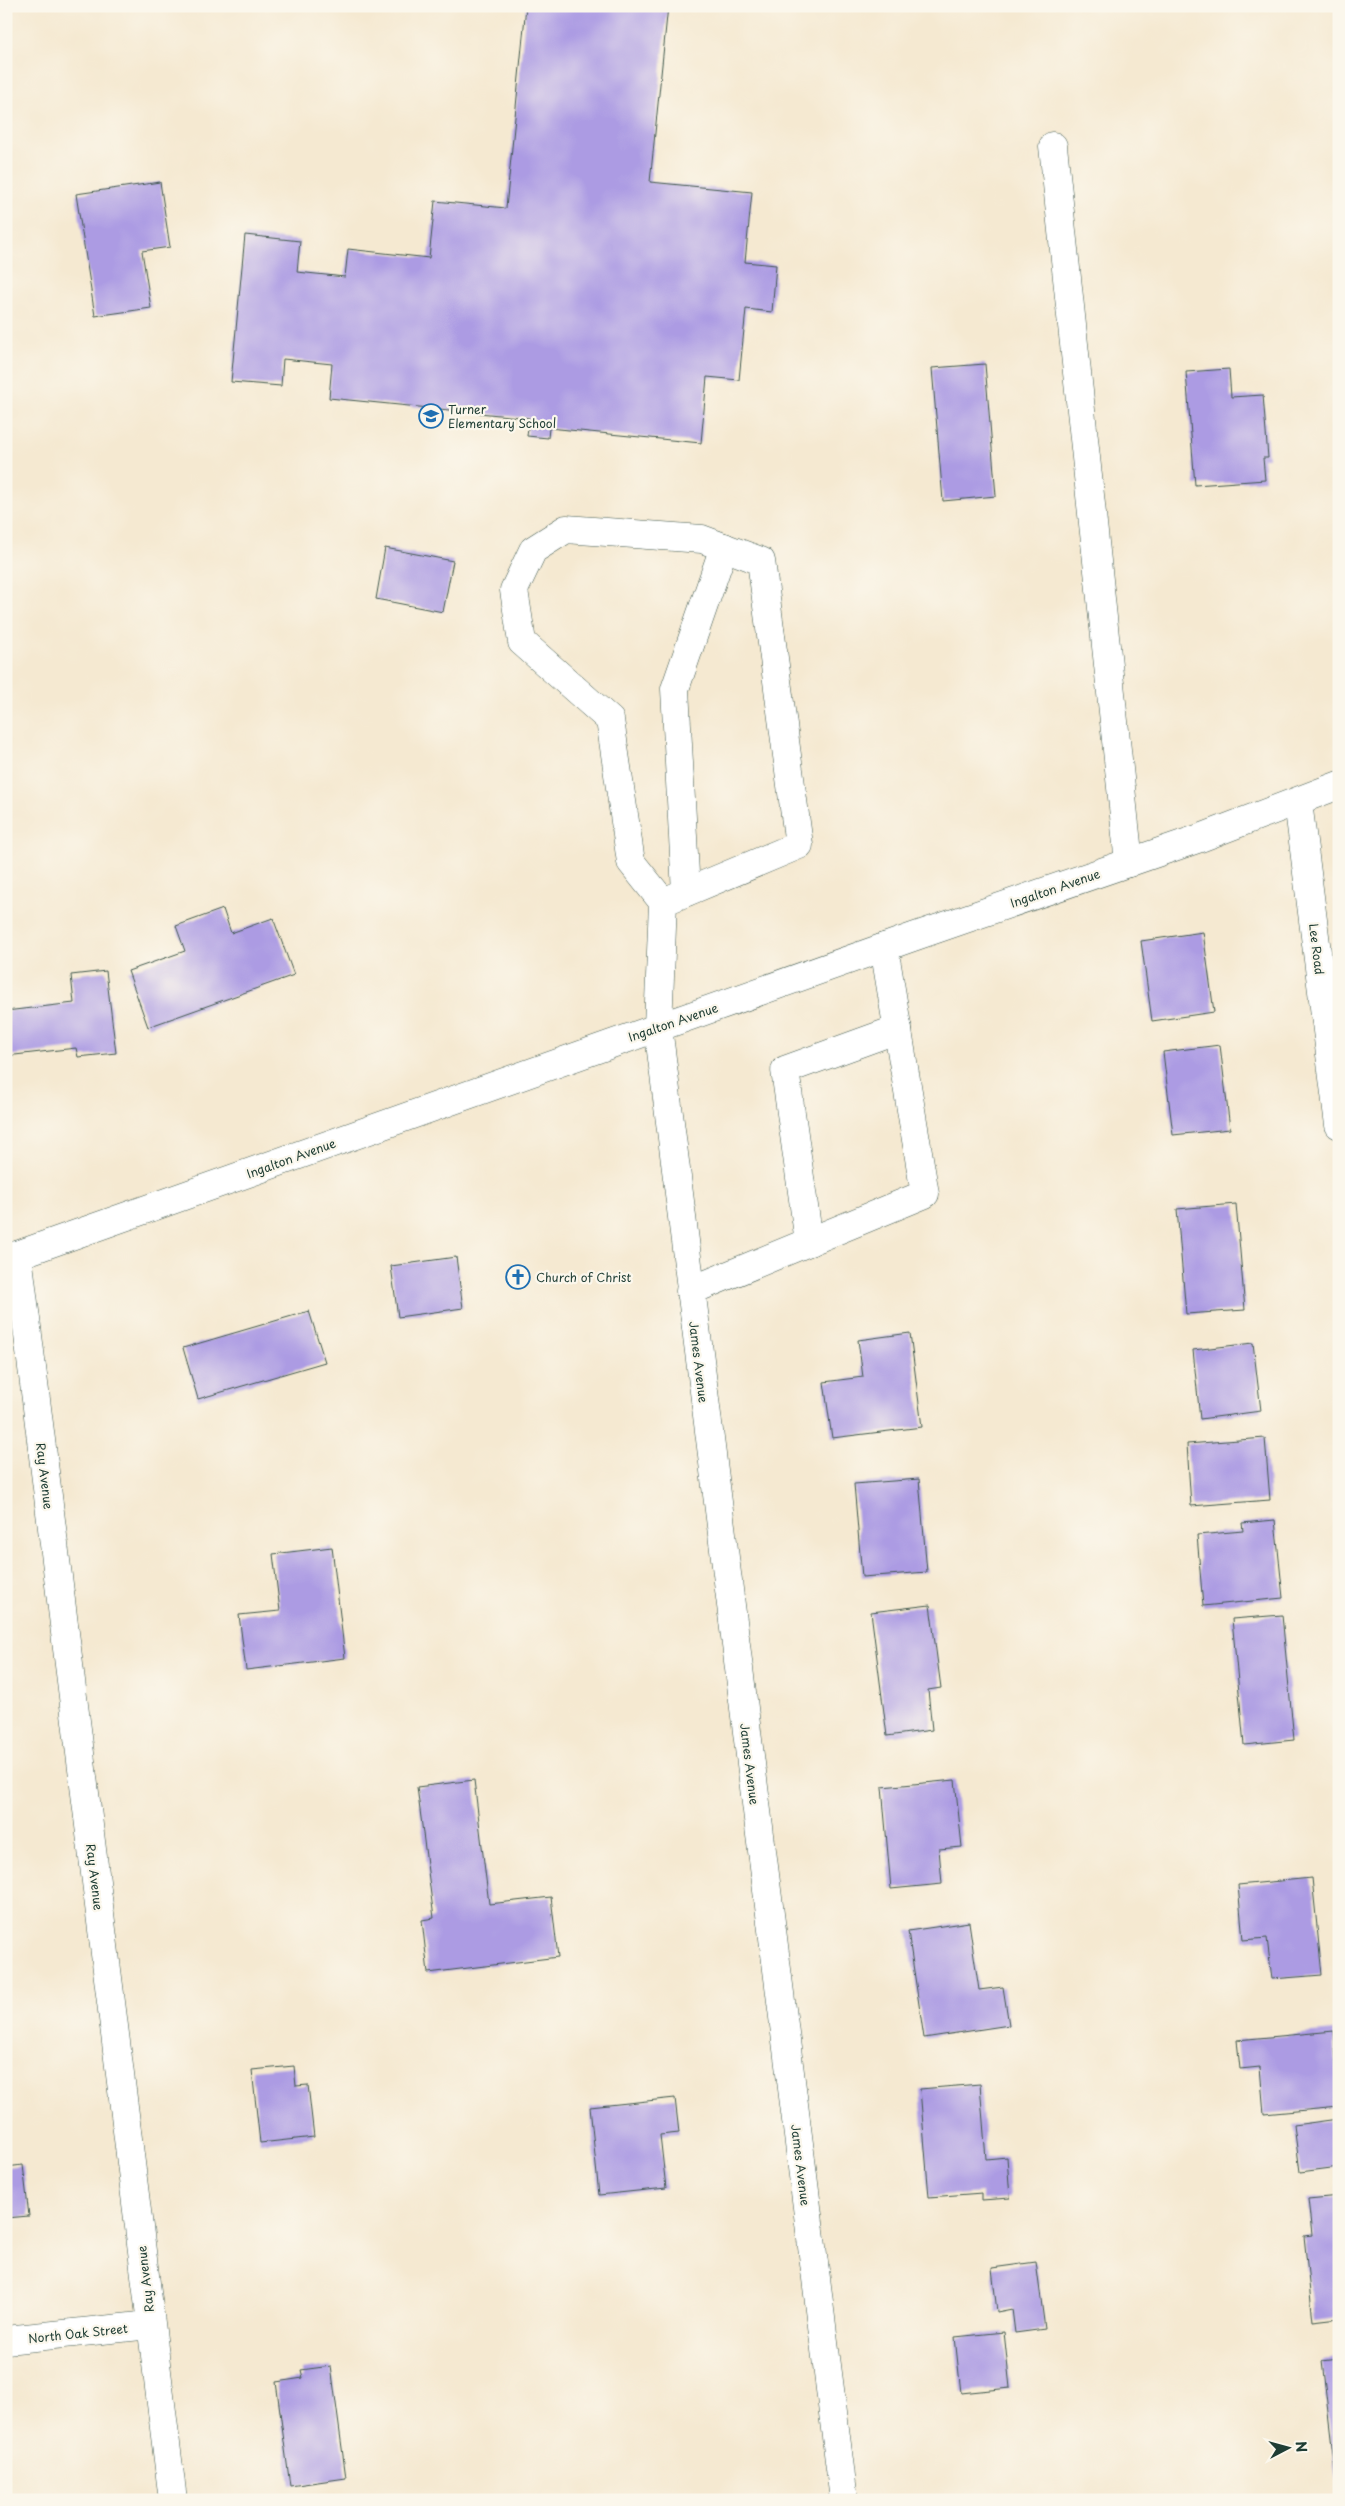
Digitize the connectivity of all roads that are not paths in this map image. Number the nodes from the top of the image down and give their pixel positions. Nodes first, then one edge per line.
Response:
1 (1053, 146) dead end
2 (724, 547) junction
3 (1339, 785) edge
4 (1298, 802) junction
5 (1129, 863) junction
6 (674, 897) junction
7 (884, 947) junction
8 (658, 1027) junction
9 (898, 1029) junction
10 (1339, 1125) edge
11 (809, 1242) junction
12 (12, 1257) edge
13 (690, 1291) junction
14 (150, 2326) junction
15 (6, 2340) edge
16 (173, 2500) edge
17 (844, 2500) edge

1 - 5 street
2 - 6 street, James Avenue
2 - 6 street
2 - 6 street
3 - 4 street, Ingalton Avenue
4 - 5 street, Ingalton Avenue
4 - 10 street, Lee Road
5 - 7 street, Ingalton Avenue
6 - 8 street, James Avenue
7 - 8 street, Ingalton Avenue
7 - 9 street
8 - 12 street, Ingalton Avenue
8 - 13 street, James Avenue
9 - 11 street
9 - 11 street
11 - 13 street
12 - 14 street, Ray Avenue
13 - 17 street, James Avenue
14 - 15 street, North Oak Street
14 - 16 street, Ray Avenue

